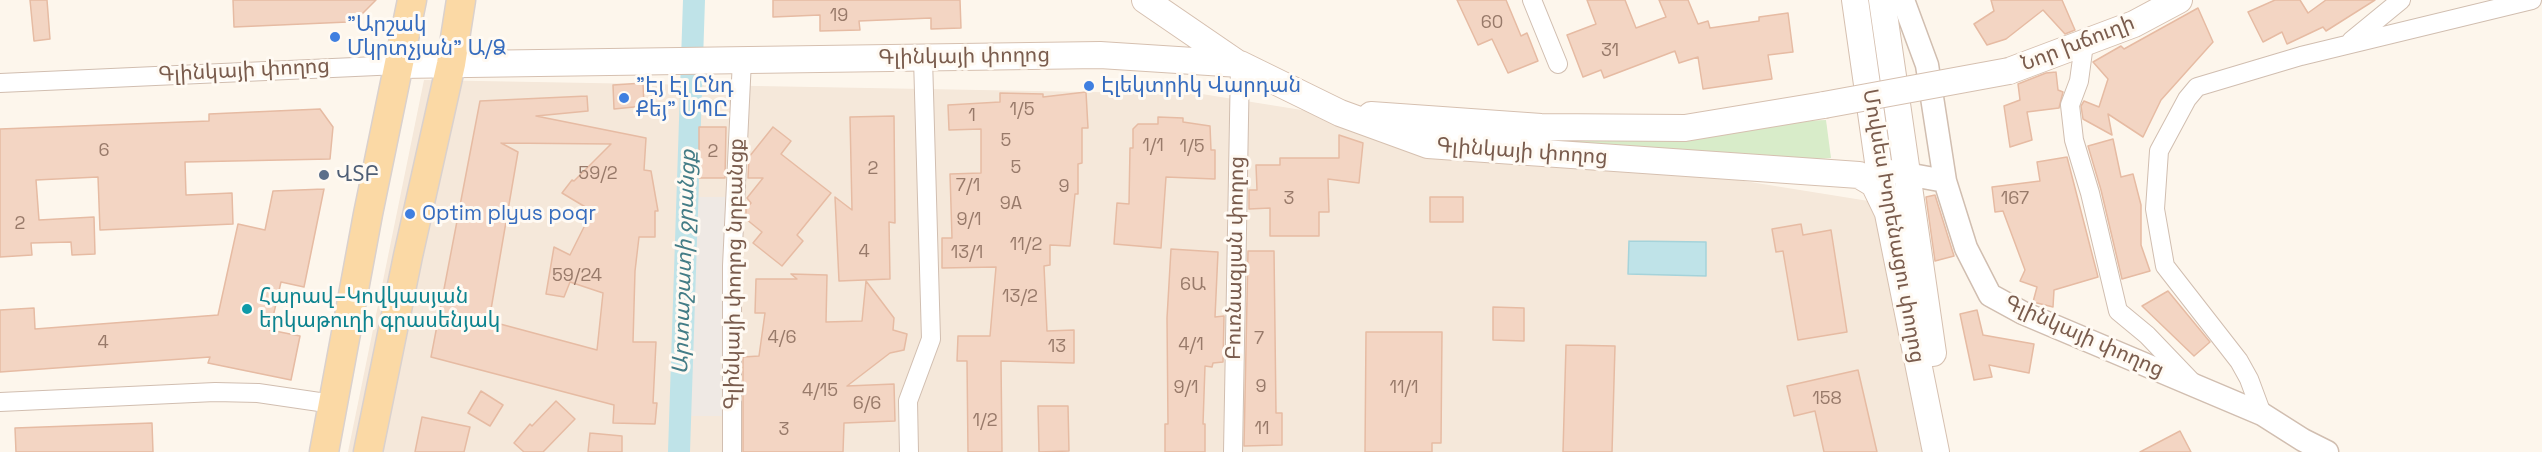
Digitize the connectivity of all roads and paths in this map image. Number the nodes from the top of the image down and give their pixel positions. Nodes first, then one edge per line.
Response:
1 (412, 0) edge
2 (461, 0) edge
3 (1145, 0) edge
4 (1532, 0) edge
5 (1855, 0) edge
6 (1882, 0) edge
7 (1903, 0) edge
8 (2179, 0) edge
9 (2401, 0) edge
10 (2532, 0) edge
11 (2084, 44) junction
12 (2348, 44) junction
13 (923, 58) junction
14 (734, 60) junction
15 (451, 64) junction
16 (1239, 64) junction
17 (1558, 64) dead end
18 (399, 65) junction
19 (0, 83) edge
20 (1340, 113) junction
21 (1879, 169) junction
22 (1906, 174) junction
23 (1945, 181) junction
24 (1888, 213) junction
25 (2194, 384) junction
26 (0, 402) edge
27 (333, 404) junction
28 (2262, 414) junction
29 (2306, 446) edge
30 (324, 452) edge
31 (368, 452) edge
32 (732, 452) edge
33 (909, 452) edge
34 (1233, 452) edge
35 (1936, 452) edge
36 (1954, 452) edge
37 (2327, 452) edge

1 - 18 main road
2 - 15 main road
3 - 16 main road
4 - 17 street
5 - 21 main road, Մովսես Խորենացու փողոց
6 - 22 main road, Մովսես Խորենացու փողոց
7 - 23 street, Գլինկայի փողոց
8 - 11 main road, Նոր խճուղի
9 - 12 street
10 - 12 street
11 - 20 main road, Նոր խճուղի, bridge
11 - 25 street
12 - 28 street
13 - 14 main road, Գլինկայի փողոց
13 - 16 main road, Գլինկայի փողոց
13 - 33 street
14 - 15 main road, Գլինկայի փողոց
14 - 32 street, Գլինկայի փողոց նրբանցք
15 - 18 main road, Գլինկայի փողոց
15 - 31 main road
16 - 20 main road, Գլինկայի փողոց
16 - 34 street, Բուռնազյան փողոց
18 - 19 street, Գլինկայի փողոց
18 - 27 main road
20 - 24 main road, Գլինկայի փողոց
21 - 22 street
21 - 24 main road, Մովսես Խորենացու փողոց
22 - 23 street
22 - 36 main road, Մովսես Խորենացու փողոց
23 - 25 street, Գլինկայի փողոց
24 - 35 main road, Մովսես Խորենացու փողոց
25 - 28 street, Գլինկայի փողոց
26 - 27 street
27 - 30 main road
28 - 29 street, Գլինկայի փողոց
29 - 37 street, Գլինկայի փողոց

